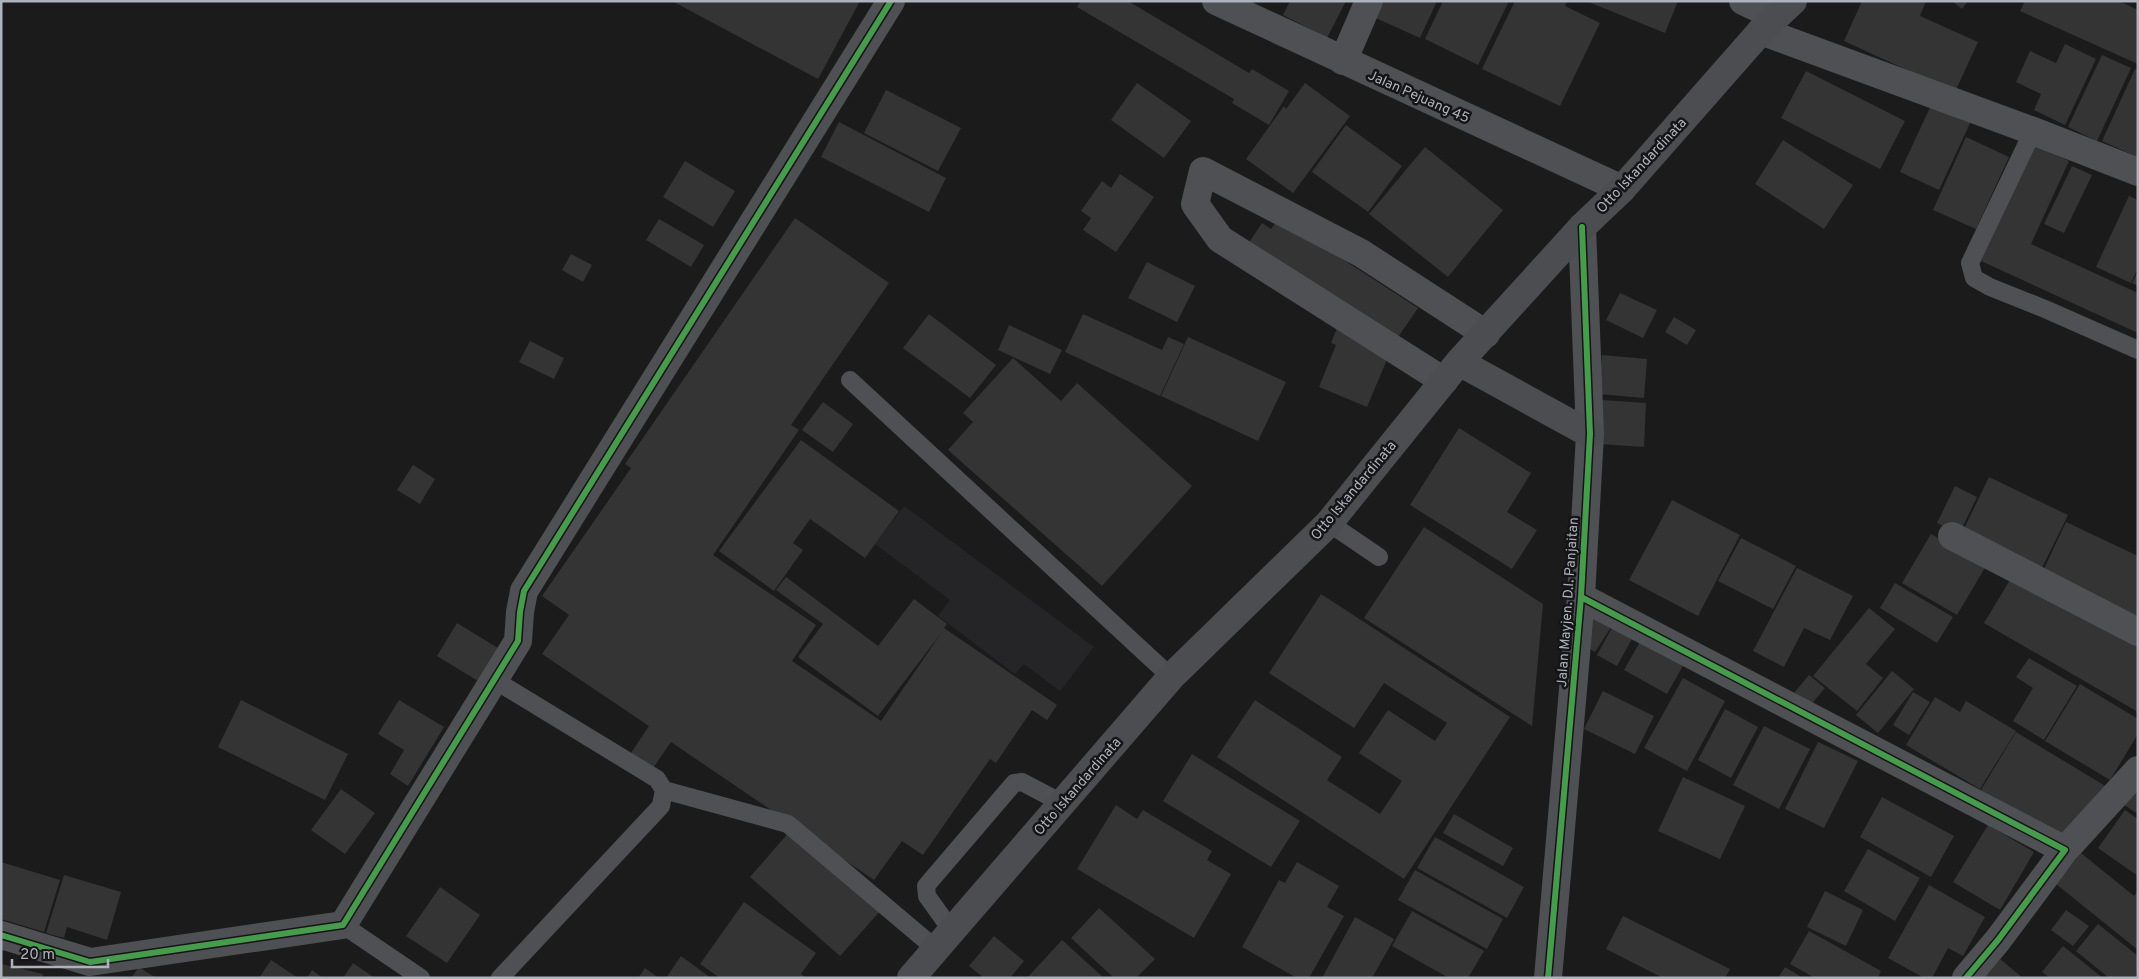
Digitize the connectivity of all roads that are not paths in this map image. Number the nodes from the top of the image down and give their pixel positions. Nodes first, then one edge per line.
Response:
1 (891, 1) edge
2 (1216, 1) edge
3 (1369, 1) edge
4 (1743, 1) edge
5 (1776, 16) edge
6 (1343, 61) junction
7 (2032, 130) junction
8 (2138, 172) edge
9 (1622, 189) junction
10 (1582, 227) junction
11 (1486, 334) junction
12 (2138, 350) edge
13 (1452, 371) junction
14 (850, 380) dead end
15 (1590, 434) junction
16 (1329, 523) junction
17 (1952, 536) dead end
18 (1379, 557) dead end
19 (1581, 597) junction
20 (2138, 632) edge
21 (1171, 677) junction
22 (496, 681) junction
23 (2138, 770) edge
24 (664, 790) junction
25 (1062, 803) junction
26 (2065, 850) junction
27 (343, 925) junction
28 (1, 935) edge
29 (944, 940) junction
30 (87, 970) edge
31 (421, 978) edge
32 (500, 978) edge
33 (910, 978) edge
34 (1548, 978) edge
35 (1966, 978) edge

1 - 22 street
2 - 6 street, Jalan Pejuang 45
3 - 6 street
4 - 5 street
5 - 7 street
5 - 9 main road, Otto Iskandardinata
6 - 9 street, Jalan Pejuang 45
7 - 8 street
7 - 12 lane
9 - 10 main road, Otto Iskandardinata
10 - 11 main road, Otto Iskandardinata
10 - 15 street, Jalan Mayjen. D.I. Panjaitan
11 - 13 main road, Otto Iskandardinata
11 - 13 street
13 - 15 main road
13 - 16 main road, Otto Iskandardinata
14 - 21 lane
15 - 19 street, Jalan Mayjen. D.I. Panjaitan
16 - 18 lane
16 - 21 main road, Otto Iskandardinata
17 - 20 street
19 - 26 street
19 - 34 street, Jalan Mayjen. D.I. Panjaitan
21 - 25 main road, Otto Iskandardinata
22 - 24 lane
22 - 27 street
23 - 26 street
24 - 29 lane
24 - 32 lane
25 - 29 main road, Otto Iskandardinata
25 - 29 lane
26 - 35 street
27 - 30 street
27 - 31 lane
28 - 30 street
29 - 33 main road, Otto Iskandardinata

